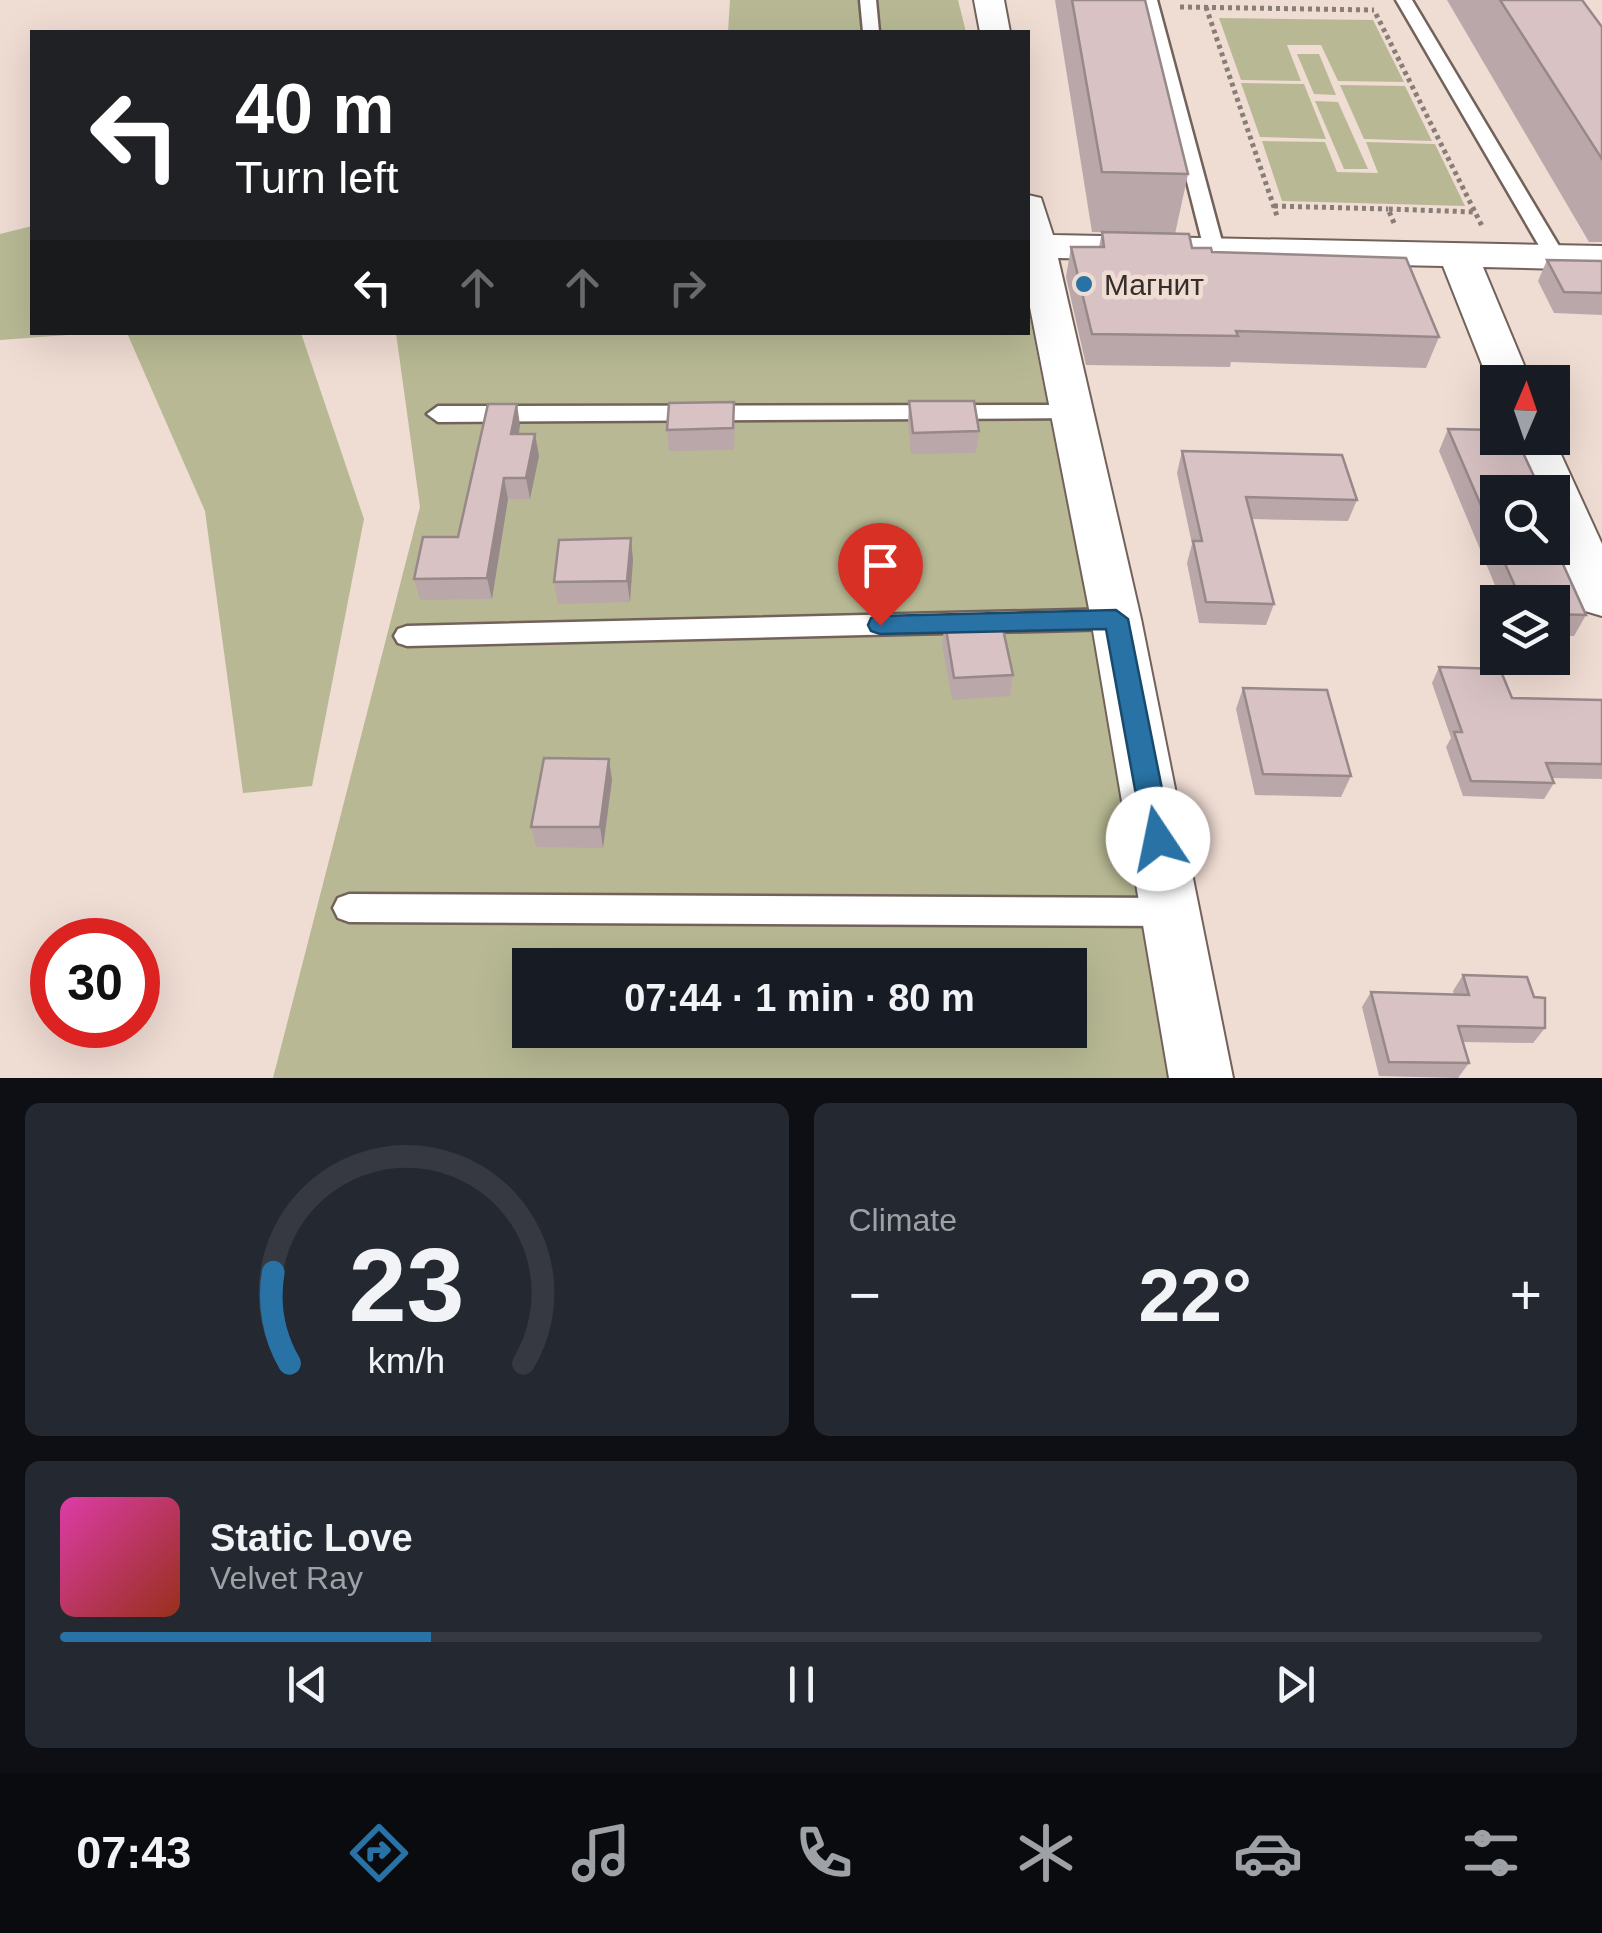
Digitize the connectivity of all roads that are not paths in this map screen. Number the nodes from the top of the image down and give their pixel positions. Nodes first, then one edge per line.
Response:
1 (868, 0) edge
2 (989, 0) edge
3 (1150, 3) edge
4 (1408, 5) edge
5 (871, 30) edge
6 (996, 30) edge
7 (1030, 232) edge
8 (1214, 250) junction
9 (1477, 254) junction
10 (1555, 256) junction
11 (1602, 258) edge
12 (1506, 365) edge
13 (1071, 412) junction
14 (438, 414) dead end
15 (1539, 455) edge
16 (1602, 598) edge
17 (1116, 619) junction
18 (407, 636) dead end
19 (350, 908) dead end
20 (1172, 912) junction
21 (1201, 1078) edge

1 - 5 lane
2 - 6 street
3 - 8 lane
4 - 10 lane
7 - 8 street
7 - 13 street
8 - 9 street
9 - 10 street
9 - 12 street
10 - 11 street
13 - 14 lane
13 - 17 street
15 - 16 street
17 - 18 lane
17 - 20 street
19 - 20 lane
20 - 21 street

